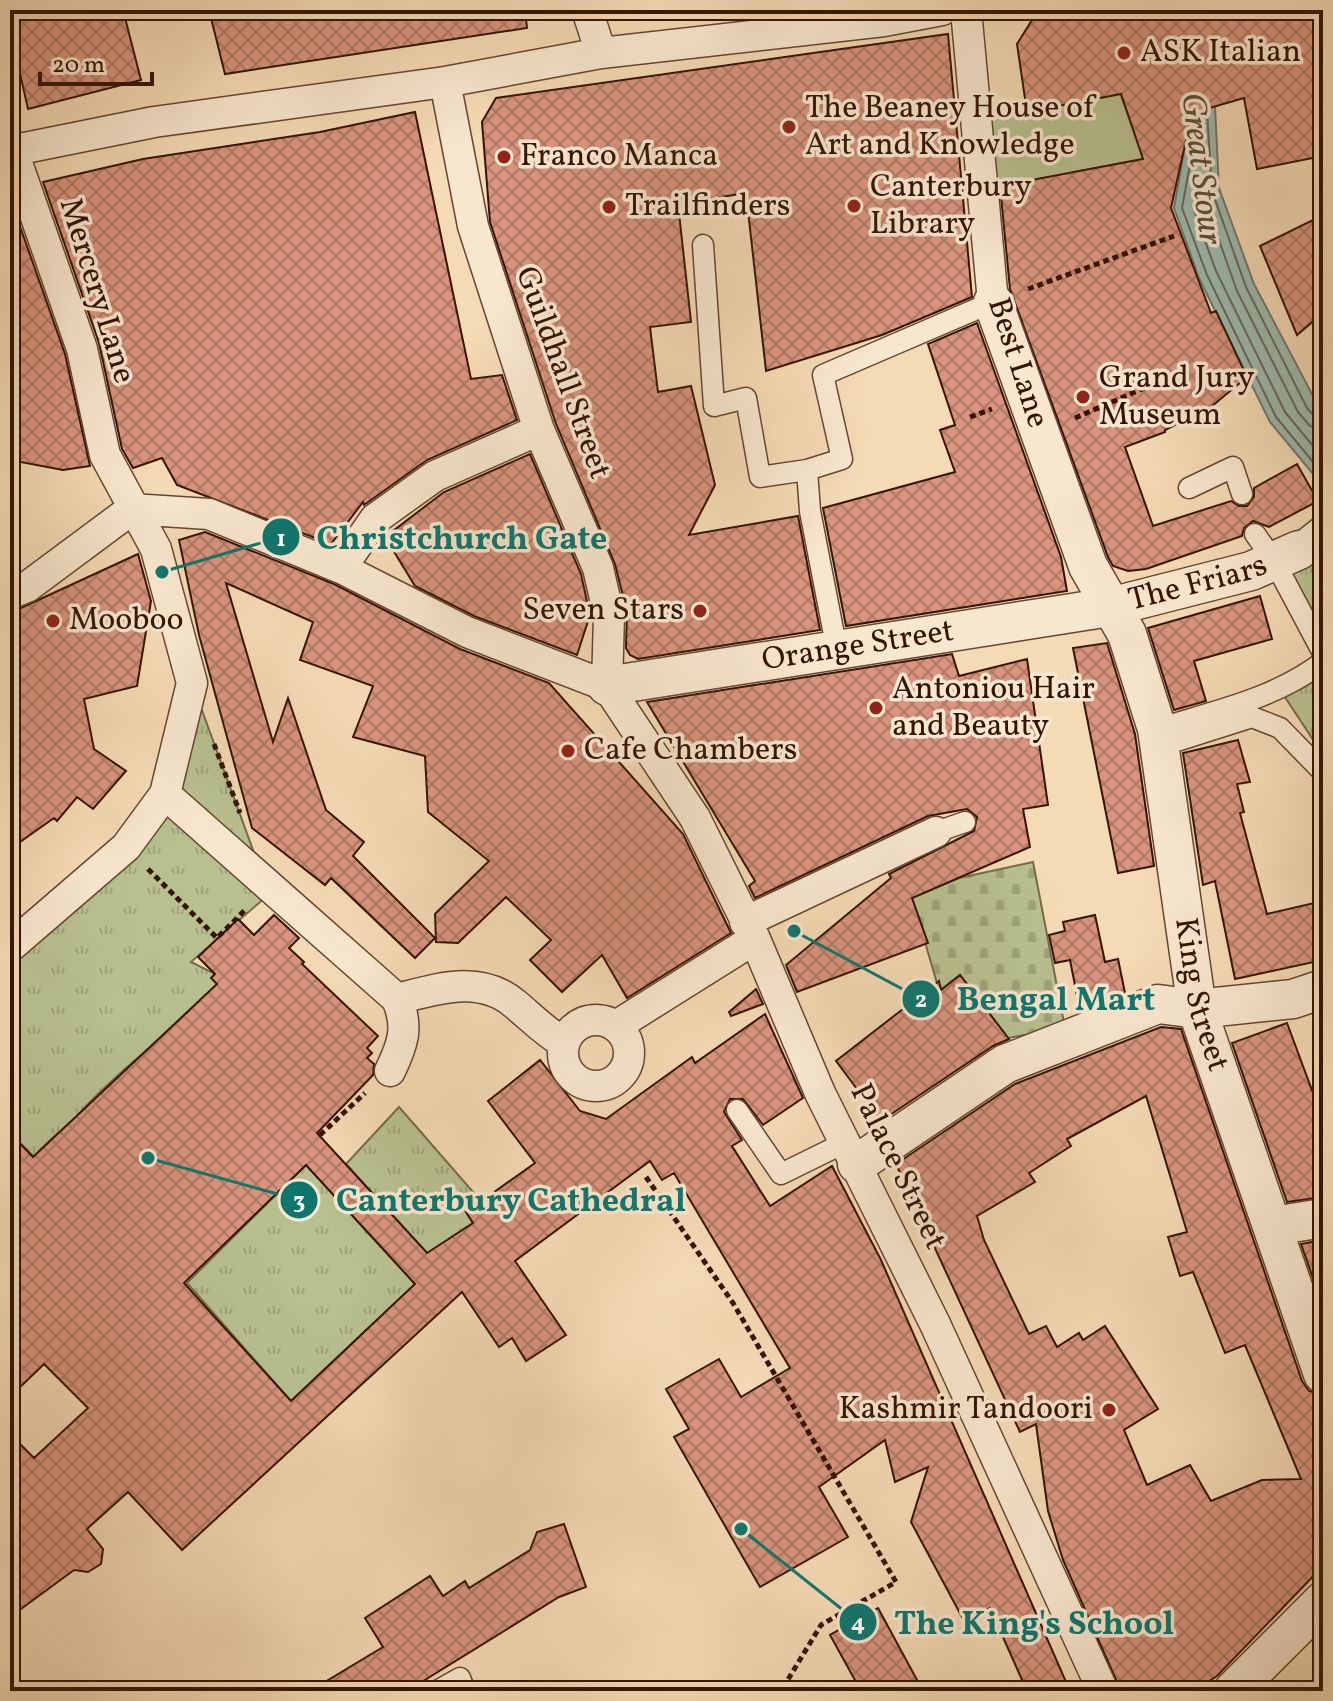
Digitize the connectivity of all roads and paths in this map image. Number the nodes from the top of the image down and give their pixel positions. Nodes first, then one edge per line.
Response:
1 (587, 10) edge
2 (942, 10) edge
3 (966, 10) edge
4 (884, 16) edge
5 (601, 53) junction
6 (445, 82) junction
7 (11, 148) edge
8 (1174, 236) dead end
9 (703, 245) dead end
10 (993, 302) junction
11 (1158, 382) dead end
12 (539, 430) junction
13 (1040, 433) junction
14 (807, 470) junction
15 (1189, 488) dead end
16 (1242, 494) dead end
17 (132, 509) junction
18 (1288, 544) edge
19 (341, 568) junction
20 (18, 590) edge
21 (1110, 607) junction
22 (837, 650) junction
23 (1323, 653) edge
24 (1323, 662) edge
25 (607, 686) junction
26 (1159, 738) junction
27 (213, 741) dead end
28 (1323, 772) edge
29 (165, 794) junction
30 (240, 815) dead end
31 (965, 822) dead end
32 (936, 832) joint
33 (126, 847) junction
34 (267, 888) junction
35 (748, 935) junction
36 (10, 947) edge
37 (1323, 989) edge
38 (397, 999) junction
39 (1197, 1009) junction
40 (616, 1026) junction
41 (564, 1043) junction
42 (390, 1071) joint
43 (737, 1110) dead end
44 (320, 1135) dead end
45 (850, 1153) junction
46 (646, 1177) dead end
47 (1323, 1218) edge
48 (1273, 1226) junction
49 (1323, 1374) edge
50 (1318, 1619) edge
51 (437, 1691) edge
52 (465, 1691) edge
53 (781, 1691) edge
54 (1103, 1691) edge
55 (1233, 1691) edge

1 - 5 street
2 - 4 street
3 - 10 street, Best Lane
4 - 5 street
5 - 6 street
6 - 7 street
6 - 12 street, Guildhall Street
7 - 17 street, Mercery Lane
8 - 10 path
9 - 14 lane
10 - 13 street, Best Lane
10 - 14 lane
11 - 13 path
12 - 19 street
12 - 25 street, Guildhall Street
13 - 21 street, Best Lane
14 - 22 lane
15 - 16 lane
17 - 19 street
17 - 20 street
17 - 29 street, Mercery Lane
18 - 21 street, The Friars
18 - 23 lane
19 - 25 street
21 - 22 street, Orange Street
21 - 26 street, King Street
22 - 25 street, Orange Street
24 - 26 lane
25 - 35 street, Palace Street
26 - 28 lane
26 - 39 street, King Street
27 - 30 path
29 - 33 street
29 - 34 street
31 - 32 lane
32 - 35 street
33 - 34 path
33 - 36 street
34 - 38 street
35 - 40 street
35 - 45 street, Palace Street
37 - 39 street
38 - 41 street
38 - 42 street
39 - 45 street
39 - 48 street, King Street
40 - 41 street
40 - 41 street
42 - 44 path
43 - 45 lane
45 - 54 street, Palace Street
46 - 53 path
47 - 48 street
48 - 49 street, King Street
50 - 55 street
51 - 52 lane

